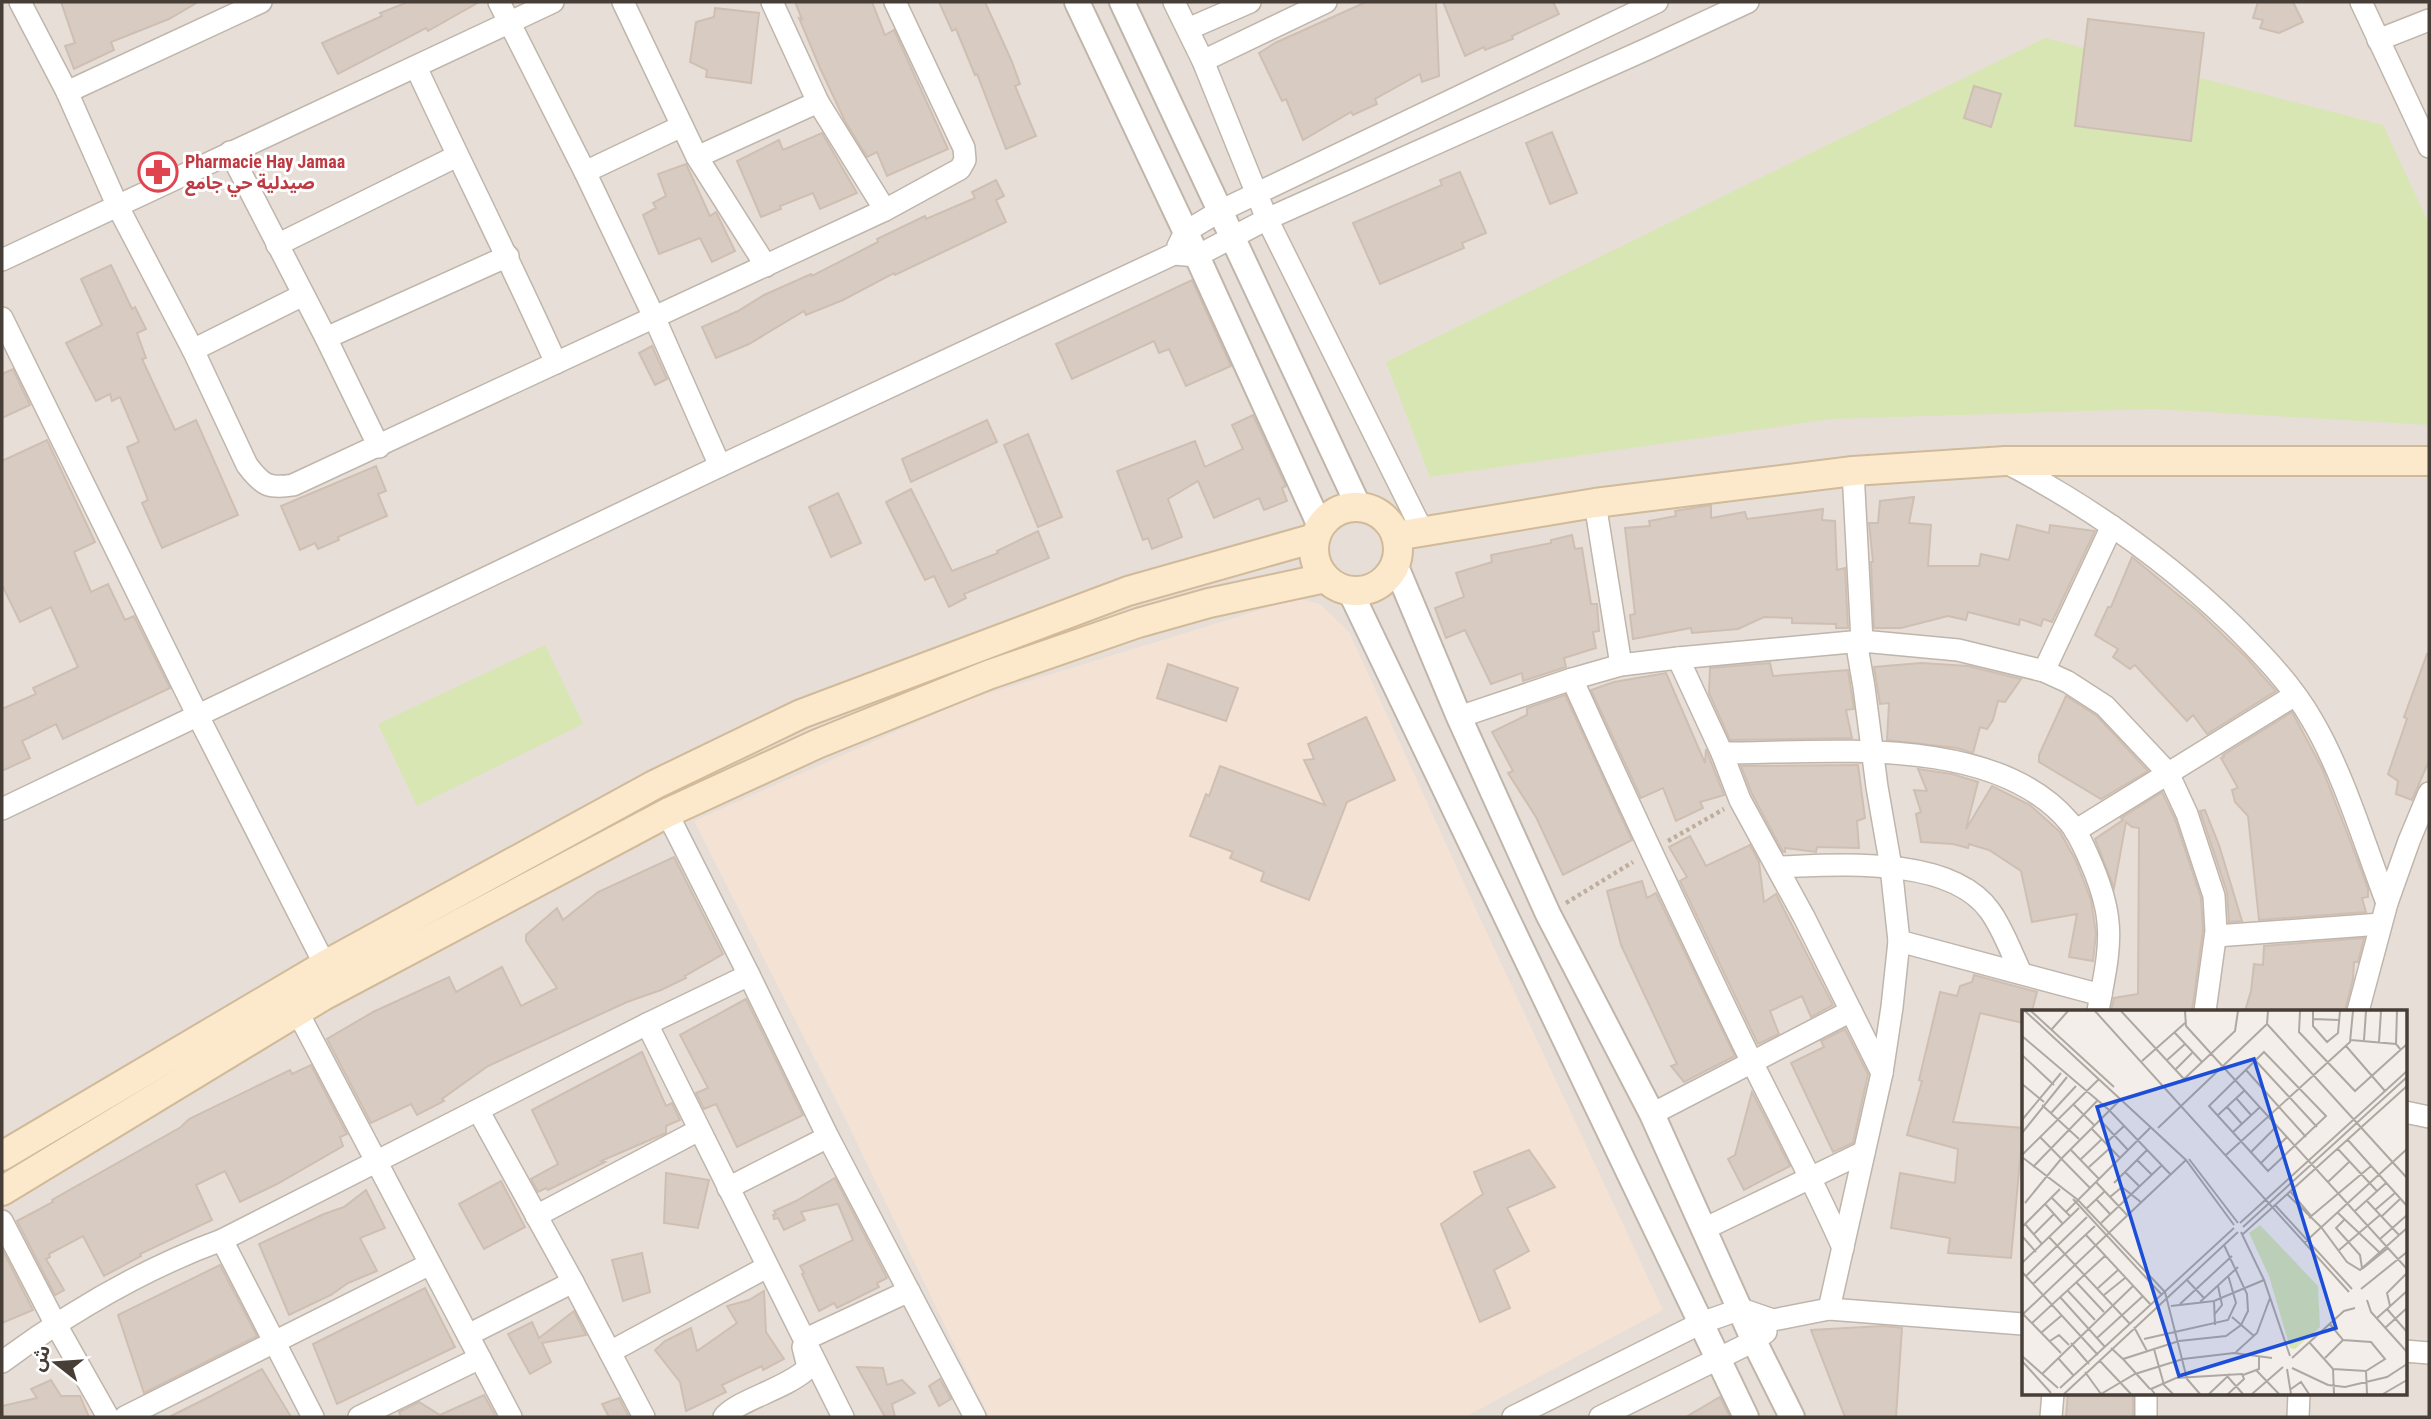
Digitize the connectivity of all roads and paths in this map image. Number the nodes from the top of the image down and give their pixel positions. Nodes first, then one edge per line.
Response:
1 (20, 2) edge
2 (261, 2) edge
3 (499, 2) edge
4 (553, 2) edge
5 (623, 2) edge
6 (772, 2) edge
7 (895, 2) edge
8 (1077, 2) edge
9 (1122, 2) edge
10 (1174, 2) edge
11 (1250, 2) edge
12 (1326, 2) edge
13 (1657, 2) edge
14 (1748, 2) edge
15 (2361, 2) edge
16 (1627, 8) edge
17 (2429, 20) edge
18 (509, 23) junction
19 (1188, 29) junction
20 (2378, 40) junction
21 (1647, 49) junction
22 (1203, 61) junction
23 (416, 66) junction
24 (67, 92) junction
25 (818, 102) junction
26 (682, 125) junction
27 (2429, 147) edge
28 (230, 152) junction
29 (457, 156) junction
30 (697, 157) junction
31 (585, 172) junction
32 (1256, 193) junction
33 (118, 207) junction
34 (885, 210) junction
35 (1220, 211) junction
36 (1267, 219) junction
37 (1232, 237) junction
38 (277, 245) junction
39 (1185, 247) junction
40 (508, 256) junction
41 (2, 260) edge
42 (766, 266) junction
43 (303, 295) junction
44 (2, 318) edge
45 (655, 318) junction
46 (326, 338) junction
47 (193, 350) junction
48 (556, 363) junction
49 (379, 447) junction
50 (2005, 461) junction
51 (2429, 461) edge
52 (720, 466) junction
53 (1853, 471) junction
54 (1595, 503) junction
55 (1359, 507) junction
56 (2112, 526) junction
57 (1318, 532) junction
58 (1409, 533) junction
59 (1395, 564) junction
60 (1325, 578) junction
61 (1350, 591) junction
62 (1862, 641) junction
63 (1678, 658) junction
64 (1621, 666) junction
65 (2044, 671) junction
66 (1572, 679) junction
67 (2295, 695) junction
68 (198, 716) junction
69 (1459, 717) junction
70 (1872, 752) junction
71 (1723, 753) junction
72 (2168, 774) junction
73 (2429, 793) edge
74 (2, 808) edge
75 (667, 813) junction
76 (2076, 831) junction
77 (2419, 844) edge
78 (1777, 867) junction
79 (1891, 867) junction
80 (2387, 903) junction
81 (2381, 924) junction
82 (2216, 936) junction
83 (1899, 941) junction
84 (325, 965) junction
85 (2021, 973) junction
86 (750, 975) junction
87 (2100, 1003) edge
88 (1851, 1010) junction
89 (2205, 1010) edge
90 (2358, 1010) edge
91 (297, 1012) junction
92 (647, 1024) junction
93 (1752, 1061) junction
94 (1882, 1073) junction
95 (478, 1110) junction
96 (2406, 1112) edge
97 (1652, 1114) junction
98 (2429, 1117) edge
99 (699, 1130) junction
100 (828, 1137) junction
101 (1864, 1152) junction
102 (2, 1156) edge
103 (377, 1163) junction
104 (1812, 1178) junction
105 (728, 1188) junction
106 (2, 1191) edge
107 (536, 1216) junction
108 (2, 1221) edge
109 (1704, 1229) junction
110 (222, 1240) junction
111 (1843, 1248) junction
112 (430, 1264) junction
113 (767, 1266) junction
114 (573, 1282) junction
115 (909, 1291) junction
116 (1741, 1309) junction
117 (1829, 1309) junction
118 (1778, 1320) junction
119 (55, 1323) junction
120 (1701, 1323) junction
121 (2022, 1324) edge
122 (468, 1335) junction
123 (1754, 1340) junction
124 (805, 1341) junction
125 (274, 1343) junction
126 (2406, 1351) edge
127 (610, 1352) junction
128 (2429, 1353) edge
129 (480, 1358) junction
130 (1717, 1358) junction
131 (2, 1363) edge
132 (2053, 1394) edge
133 (2146, 1394) edge
134 (2300, 1394) edge
135 (364, 1416) edge
136 (108, 1417) edge
137 (125, 1417) edge
138 (313, 1417) edge
139 (511, 1417) edge
140 (644, 1417) edge
141 (724, 1417) edge
142 (843, 1417) edge
143 (975, 1417) edge
144 (1513, 1417) edge
145 (1600, 1417) edge
146 (1746, 1417) edge
147 (1791, 1417) edge
148 (2051, 1417) edge
149 (2146, 1417) edge
150 (2298, 1417) edge

1 - 24 street
2 - 24 street
3 - 18 street
4 - 18 street
5 - 26 street
6 - 25 street
7 - 34 street
8 - 39 street
9 - 35 street
10 - 19 street
11 - 19 street
12 - 22 street
13 - 16 street
14 - 21 street
15 - 20 street
16 - 21 street
16 - 32 street
17 - 20 street
18 - 23 street
18 - 31 street
19 - 22 street
20 - 27 street
21 - 36 street
22 - 32 street
23 - 28 street
23 - 29 street
24 - 33 street
25 - 30 street
25 - 34 street
26 - 30 street
26 - 31 street
28 - 33 street
28 - 38 street
29 - 38 street
29 - 40 street
30 - 42 street
31 - 45 street
32 - 35 street
32 - 36 street
33 - 41 street
33 - 47 street
34 - 42 street
35 - 37 street
35 - 39 street
36 - 37 street
36 - 58 street
37 - 39 street
37 - 55 street
38 - 43 street
39 - 52 street
39 - 57 street
40 - 46 street
40 - 48 street
42 - 45 street
43 - 46 street
43 - 47 street
44 - 68 street
45 - 48 street
45 - 52 street
46 - 49 street
47 - 49 street
48 - 49 street
50 - 51 main road
50 - 53 main road
50 - 56 street
52 - 68 street
53 - 54 main road
53 - 62 street
54 - 58 main road
54 - 64 street
55 - 57 main road
55 - 58 main road
56 - 65 street
56 - 67 street
57 - 60 main road
57 - 84 main road
58 - 59 main road
59 - 61 main road
59 - 69 street
60 - 61 main road
60 - 75 main road
61 - 120 street
62 - 63 street
62 - 65 street
62 - 70 street
63 - 64 street
63 - 71 street
64 - 66 street
65 - 72 street
66 - 69 street
66 - 93 street
67 - 72 street
67 - 80 street
68 - 74 street
68 - 84 street
69 - 97 street
70 - 71 street
70 - 76 street
70 - 79 street
71 - 78 street
72 - 76 street
72 - 82 street
73 - 77 street
75 - 86 street
75 - 91 main road
76 - 87 street
77 - 80 street
78 - 79 street
78 - 88 street
79 - 83 street
79 - 85 street
80 - 81 street
81 - 82 street
81 - 90 street
82 - 89 street
83 - 85 street
83 - 94 street
84 - 102 main road
85 - 87 street
86 - 92 street
86 - 100 street
88 - 93 street
88 - 94 street
91 - 103 street
91 - 106 main road
92 - 95 street
92 - 99 street
93 - 97 street
93 - 104 street
94 - 101 street
95 - 103 street
95 - 107 street
96 - 98 street
97 - 109 street
99 - 105 street
99 - 107 street
100 - 105 street
100 - 115 street
101 - 104 street
101 - 111 street
103 - 110 street
103 - 112 street
104 - 109 street
104 - 111 street
105 - 113 street
107 - 114 street
108 - 119 street
109 - 116 street
110 - 119 street
110 - 125 street
111 - 117 street
112 - 122 street
112 - 125 street
113 - 124 street
113 - 127 street
114 - 122 street
114 - 127 street
115 - 124 street
115 - 143 street
116 - 118 street
116 - 120 street
116 - 123 street
117 - 118 street
117 - 121 street
118 - 123 street
119 - 131 street
119 - 136 street
120 - 130 street
120 - 144 street
122 - 129 street
123 - 130 street
123 - 147 street
124 - 141 street
124 - 142 street
125 - 137 street
125 - 138 street
126 - 128 street
127 - 140 street
129 - 135 street
129 - 139 street
130 - 145 street
130 - 146 street
132 - 148 street
133 - 149 street
134 - 150 street

